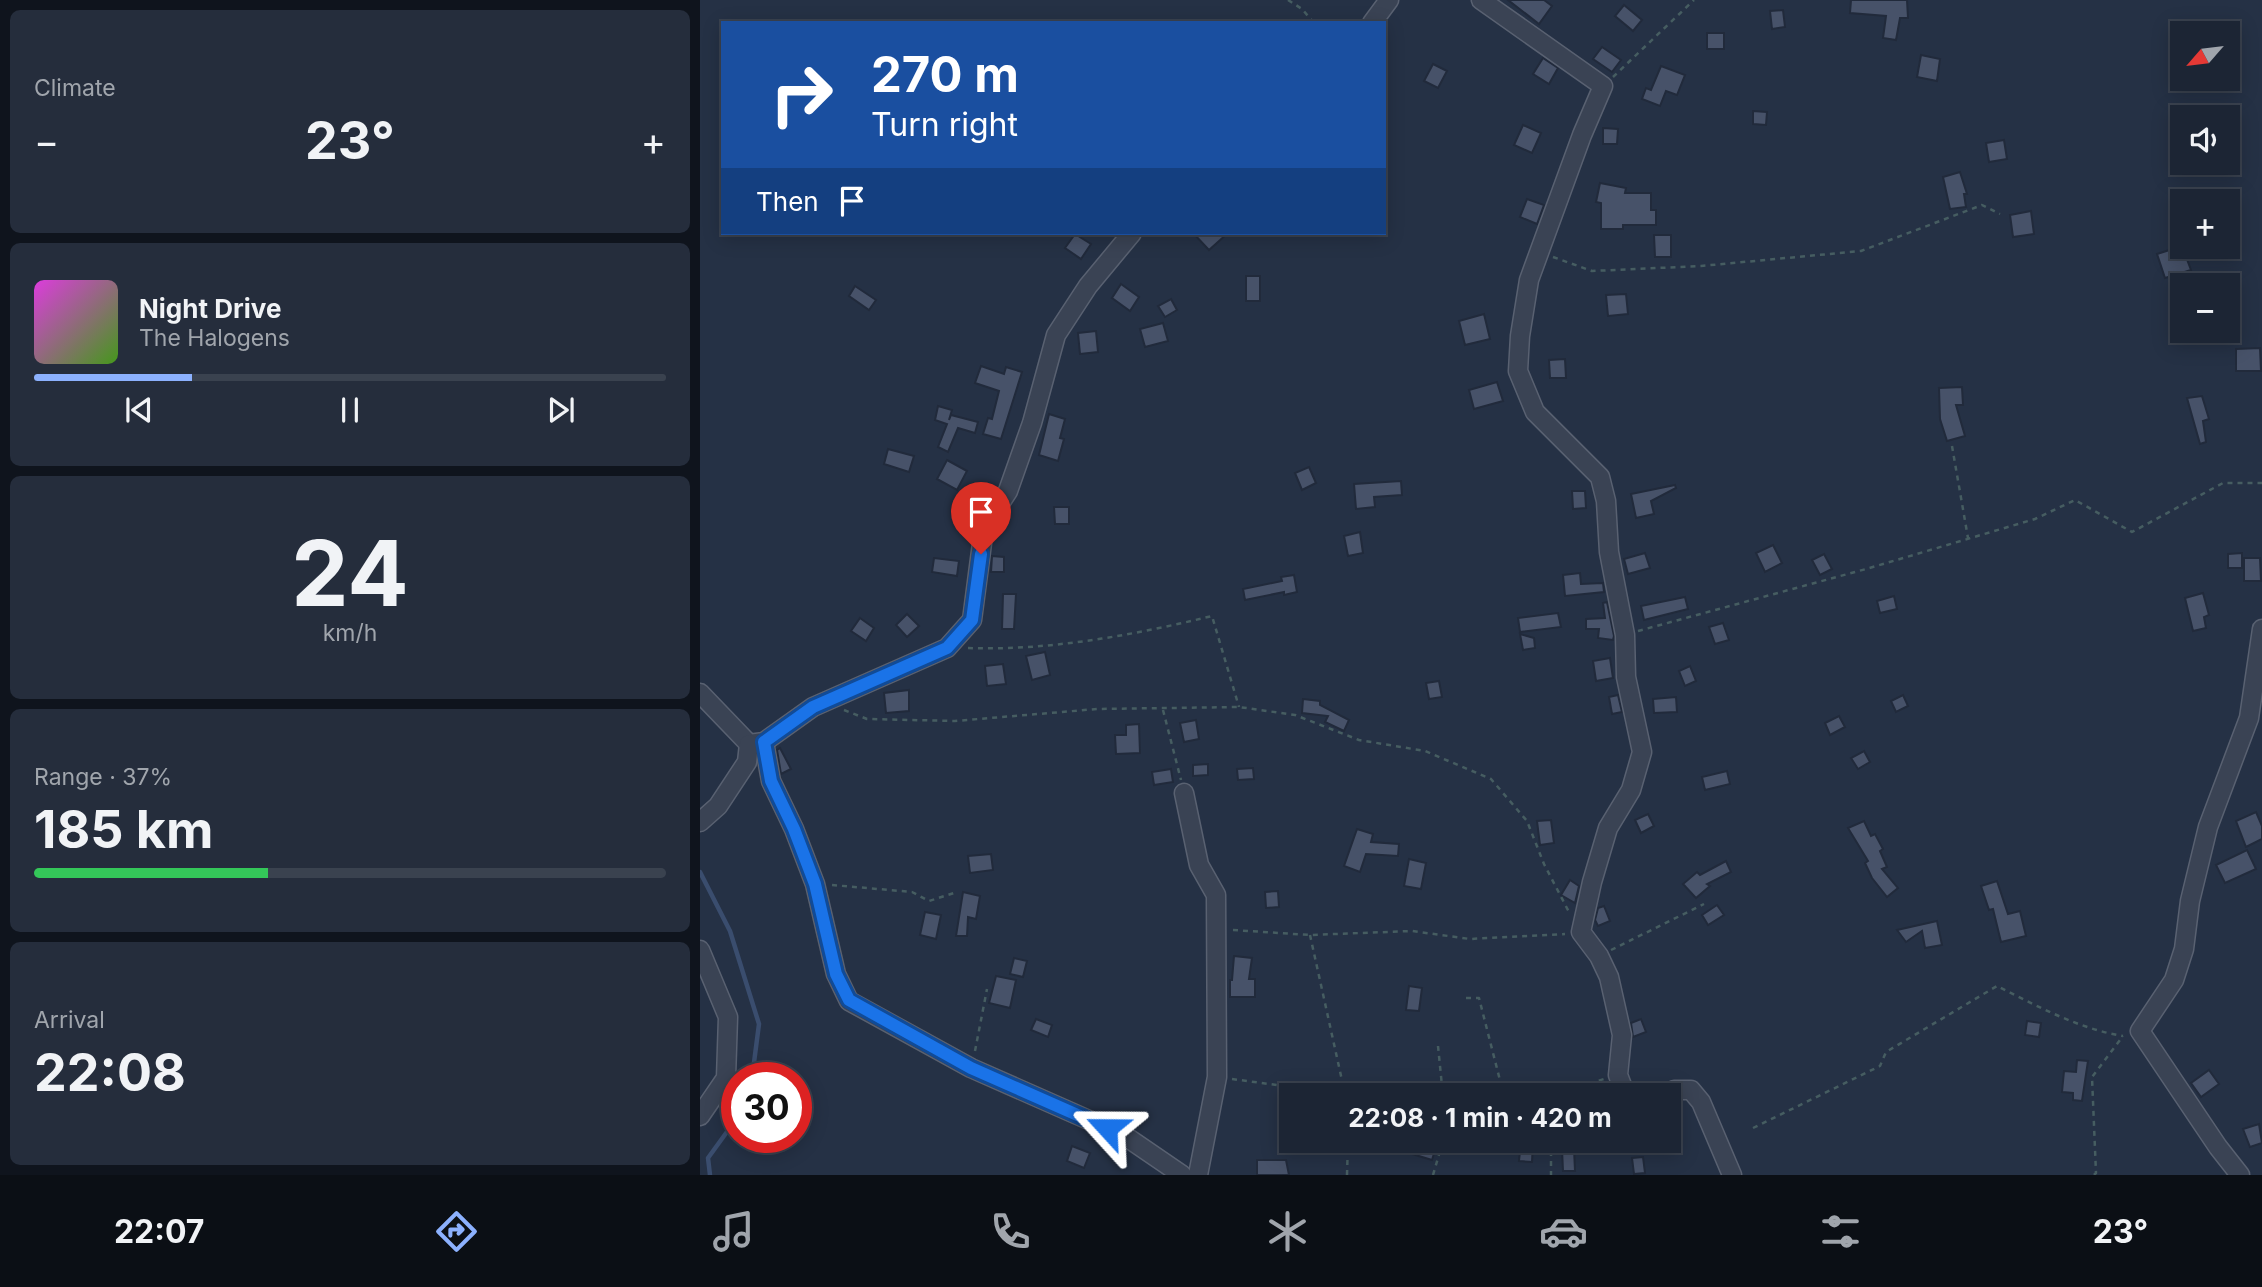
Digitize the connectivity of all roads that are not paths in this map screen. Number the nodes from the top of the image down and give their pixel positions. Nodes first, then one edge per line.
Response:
1 (1389, 0) edge
2 (1480, 0) edge
3 (1373, 21) edge
4 (1130, 235) edge
5 (2262, 629) edge
6 (700, 693) edge
7 (756, 743) junction
8 (1184, 793) road end
9 (700, 822) edge
10 (700, 950) edge
11 (1621, 1083) edge
12 (1681, 1090) edge
13 (700, 1116) edge
14 (1182, 1175) edge
15 (1198, 1175) edge
16 (1732, 1175) edge
17 (2240, 1175) edge

1 - 3 street
2 - 11 street
4 - 7 street
5 - 17 street
6 - 7 street
7 - 9 street
7 - 14 street
8 - 15 street
10 - 13 street
12 - 16 street

